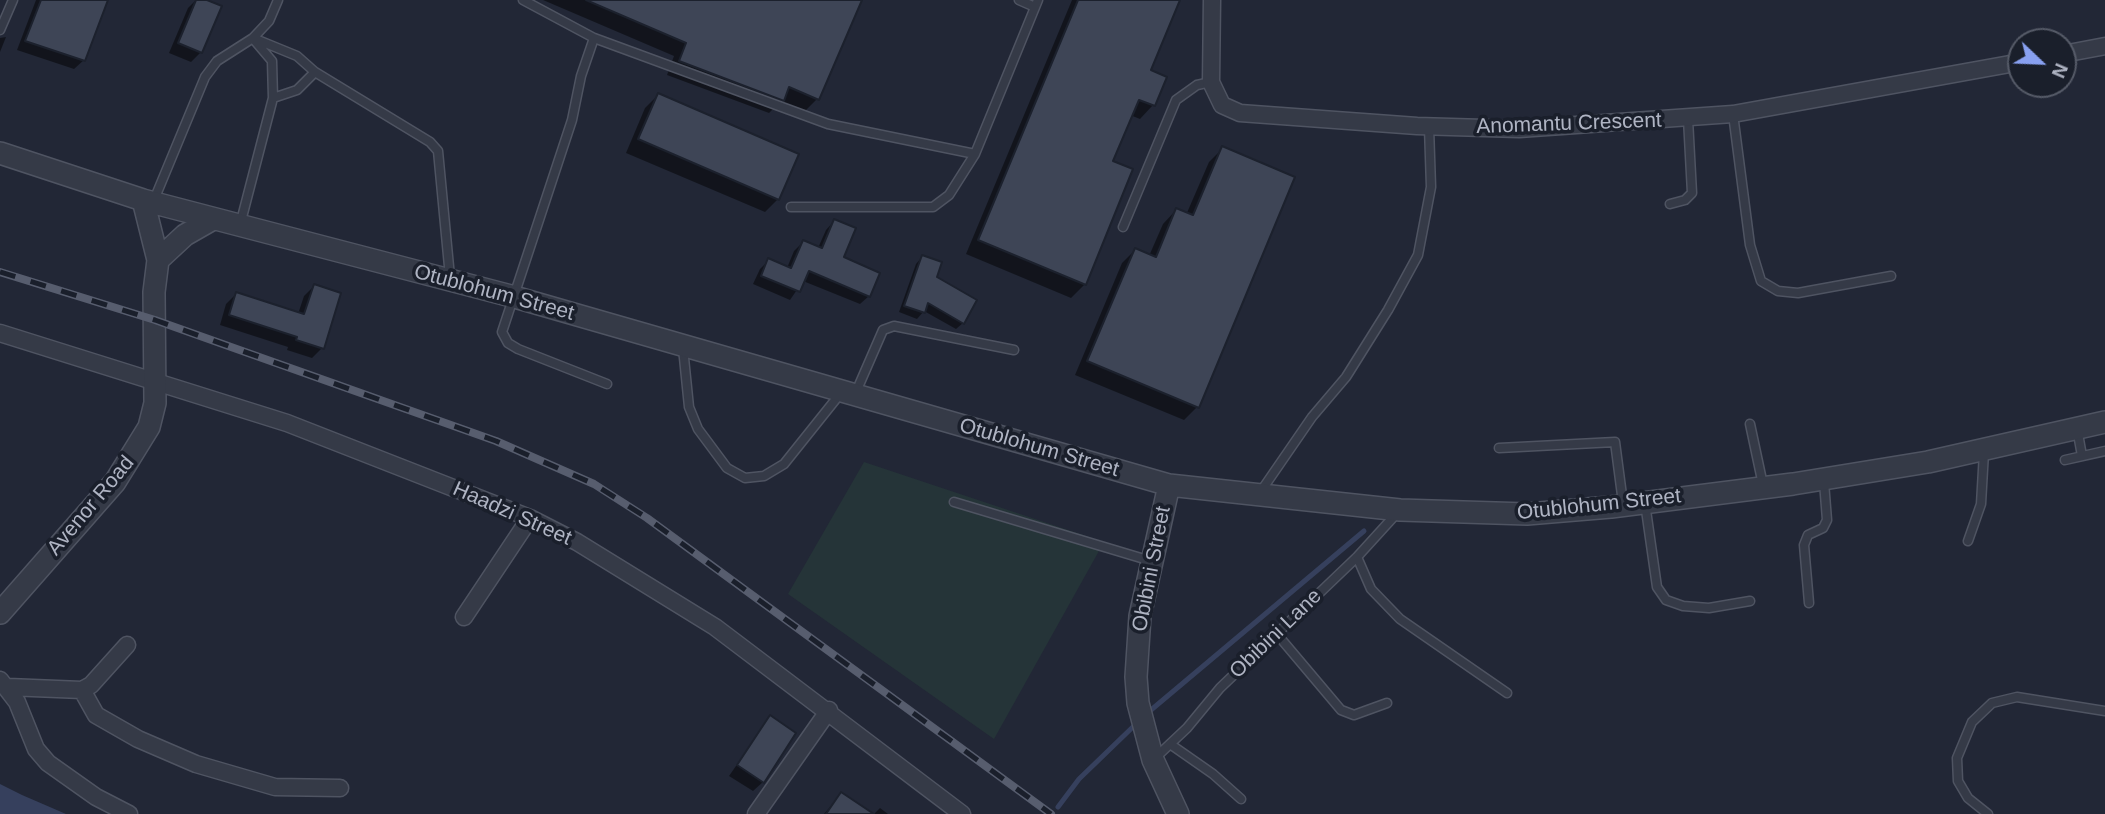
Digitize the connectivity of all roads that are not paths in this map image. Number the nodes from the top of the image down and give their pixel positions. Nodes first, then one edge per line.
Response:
1 (13, 0) edge
2 (278, 0) edge
3 (523, 0) edge
4 (1019, 0) edge
5 (1212, 0) edge
6 (1036, 4) edge
7 (0, 30) edge
8 (253, 38) junction
9 (594, 38) junction
10 (2105, 46) edge
11 (2077, 51) edge
12 (2007, 65) edge
13 (315, 72) junction
14 (1211, 82) junction
15 (273, 98) junction
16 (1733, 114) junction
17 (1688, 118) junction
18 (1429, 127) junction
19 (0, 153) edge
20 (975, 154) junction
21 (148, 201) junction
22 (1670, 204) dead end
23 (791, 207) dead end
24 (213, 219) junction
25 (240, 226) junction
26 (1123, 227) dead end
27 (158, 260) junction
28 (1891, 276) dead end
29 (450, 280) junction
30 (512, 296) junction
31 (0, 333) edge
32 (682, 345) junction
33 (1014, 349) dead end
34 (155, 379) junction
35 (607, 384) dead end
36 (848, 393) junction
37 (2105, 422) edge
38 (1750, 424) dead end
39 (2077, 428) junction
40 (1499, 448) dead end
41 (1984, 449) junction
42 (2105, 451) edge
43 (2082, 456) junction
44 (2065, 460) dead end
45 (1823, 479) junction
46 (1169, 485) junction
47 (1764, 488) junction
48 (1257, 496) junction
49 (954, 502) dead end
50 (1645, 503) junction
51 (1623, 506) junction
52 (1400, 510) junction
53 (530, 518) junction
54 (1968, 541) dead end
55 (1357, 557) junction
56 (1150, 561) junction
57 (1750, 601) dead end
58 (1809, 603) dead end
59 (0, 613) edge
60 (464, 617) dead end
61 (1276, 633) junction
62 (127, 645) dead end
63 (4, 683) edge
64 (82, 690) junction
65 (1507, 694) dead end
66 (1388, 703) dead end
67 (829, 710) junction
68 (2105, 711) edge
69 (1170, 744) junction
70 (1153, 760) junction
71 (340, 788) dead end
72 (1241, 799) dead end
73 (129, 814) edge
74 (756, 814) edge
75 (962, 814) edge
76 (1178, 814) edge
77 (1988, 814) edge

1 - 7 lane
2 - 8 lane
3 - 9 lane
4 - 6 lane
5 - 14 street
6 - 20 lane
8 - 13 lane
8 - 15 lane
8 - 21 lane
9 - 20 lane
9 - 30 lane
10 - 11 street
12 - 16 street, Anomantu Crescent
13 - 15 lane
13 - 29 lane
14 - 18 street, Anomantu Crescent
14 - 26 lane
15 - 25 lane
16 - 17 street, Anomantu Crescent
16 - 28 lane
17 - 18 street, Anomantu Crescent
17 - 22 lane
18 - 48 lane
19 - 21 street, Otublohum Street
20 - 23 lane
21 - 24 street, Otublohum Street
21 - 27 street, Avenor Road
24 - 25 street, Otublohum Street
24 - 27 street
25 - 29 street, Otublohum Street
27 - 34 street, Avenor Road
29 - 30 street, Otublohum Street
30 - 32 street, Otublohum Street
30 - 35 lane
31 - 34 street, Haadzi Street
32 - 36 street, Otublohum Street
32 - 36 lane
33 - 36 lane
34 - 53 street, Haadzi Street
34 - 59 street, Avenor Road
36 - 46 street, Otublohum Street
37 - 39 street, Otublohum Street
38 - 47 lane
39 - 41 street, Otublohum Street
39 - 43 lane
40 - 51 lane
41 - 45 street, Otublohum Street
41 - 54 lane
42 - 43 lane
43 - 44 lane
45 - 47 street, Otublohum Street
45 - 58 lane
46 - 48 street, Otublohum Street
46 - 56 street, Obibini Street
47 - 50 street, Otublohum Street
48 - 52 street, Otublohum Street
49 - 56 lane
50 - 51 street, Otublohum Street
50 - 57 lane
51 - 52 street, Otublohum Street
52 - 55 lane, Obibini Lane
53 - 60 street
53 - 67 street, Haadzi Street
55 - 61 lane, Obibini Lane
55 - 65 lane
56 - 70 street, Obibini Street
61 - 66 lane
61 - 69 lane, Obibini Lane
62 - 64 street
63 - 64 street
63 - 73 street
64 - 71 street
67 - 74 street
67 - 75 street, Haadzi Street
68 - 77 lane
69 - 70 lane, Obibini Lane
69 - 72 lane
70 - 76 street, Obibini Street

